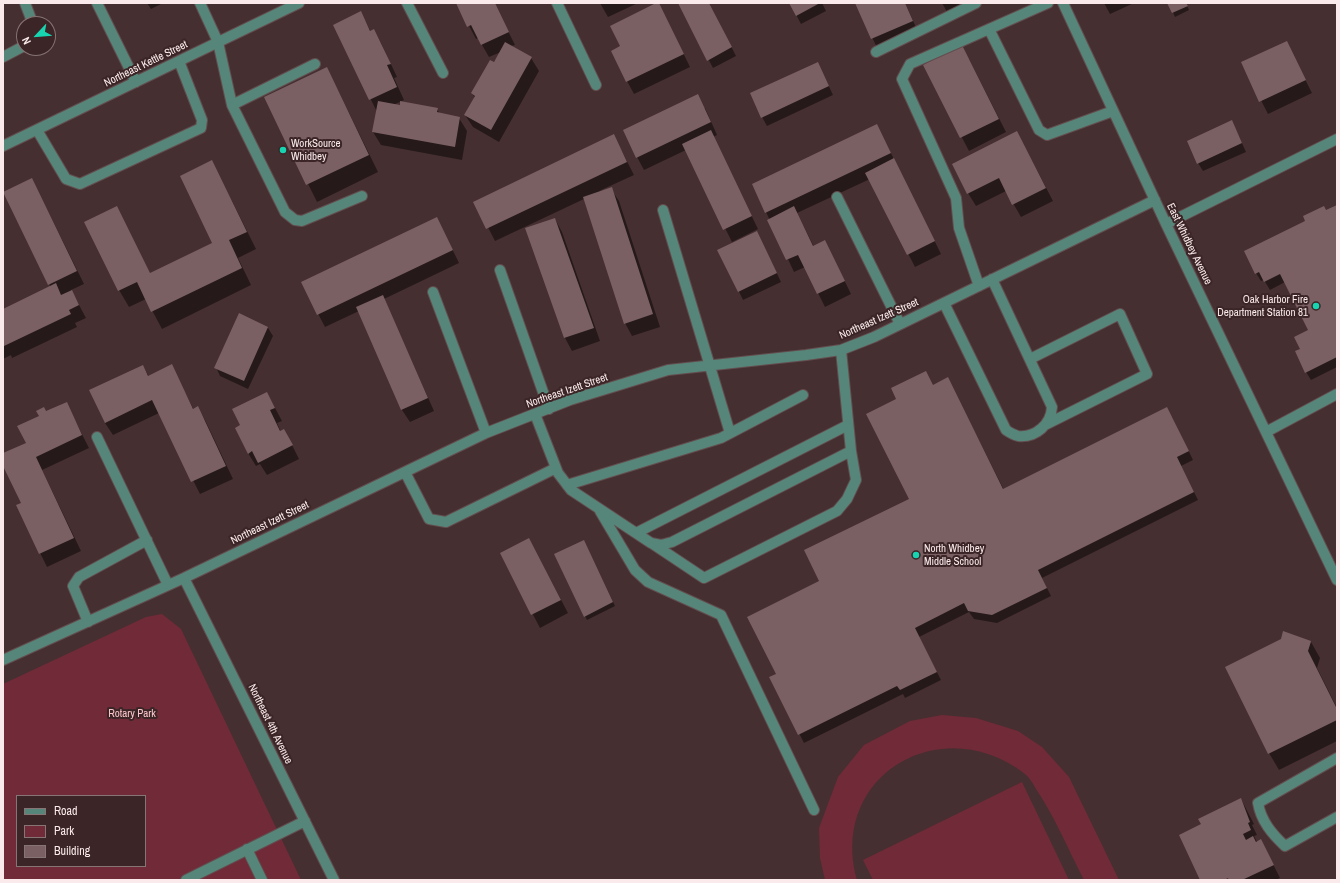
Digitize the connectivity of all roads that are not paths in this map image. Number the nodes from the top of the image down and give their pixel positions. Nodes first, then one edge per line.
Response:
1 (25, 3) edge
2 (97, 3) edge
3 (200, 3) edge
4 (299, 3) edge
5 (407, 3) edge
6 (557, 3) edge
7 (976, 3) edge
8 (1048, 3) edge
9 (1063, 3) edge
10 (30, 16) edge
11 (989, 29) junction
12 (218, 42) junction
13 (16, 50) edge
14 (876, 52) dead end
15 (3, 57) edge
16 (179, 61) junction
17 (315, 64) dead end
18 (443, 73) dead end
19 (136, 82) junction
20 (596, 85) dead end
21 (232, 105) junction
22 (1113, 111) junction
23 (37, 130) junction
24 (1337, 139) edge
25 (3, 146) edge
26 (362, 196) dead end
27 (837, 197) dead end
28 (1155, 200) junction
29 (663, 210) dead end
30 (1166, 224) junction
31 (500, 270) dead end
32 (992, 280) junction
33 (979, 286) junction
34 (433, 292) dead end
35 (944, 303) junction
36 (900, 324) junction
37 (841, 350) junction
38 (1030, 359) junction
39 (710, 365) junction
40 (1337, 394) edge
41 (803, 395) dead end
42 (549, 409) junction
43 (534, 414) junction
44 (1047, 424) junction
45 (848, 425) junction
46 (1266, 432) junction
47 (486, 433) junction
48 (730, 433) junction
49 (97, 437) dead end
50 (851, 451) junction
51 (556, 468) junction
52 (405, 472) junction
53 (567, 485) junction
54 (599, 508) junction
55 (636, 533) junction
56 (147, 540) junction
57 (651, 543) junction
58 (184, 578) junction
59 (1337, 580) edge
60 (168, 585) junction
61 (88, 622) junction
62 (3, 660) edge
63 (1337, 758) edge
64 (814, 810) dead end
65 (1337, 817) edge
66 (305, 821) junction
67 (248, 849) junction
68 (186, 880) edge
69 (262, 880) edge
70 (334, 880) edge

1 - 10 street
2 - 19 street
3 - 12 street
4 - 12 street, Northeast Kettle Street
5 - 18 street
6 - 20 street
7 - 14 street
8 - 11 street
9 - 22 street, East Whidbey Avenue
11 - 22 street
11 - 33 street
12 - 16 street, Northeast Kettle Street
12 - 21 street
13 - 15 street
16 - 19 street, Northeast Kettle Street
16 - 23 street
17 - 21 street
19 - 23 street, Northeast Kettle Street
21 - 26 street
22 - 28 street, East Whidbey Avenue
23 - 25 street, Northeast Kettle Street
24 - 30 street
27 - 36 street
28 - 30 street, East Whidbey Avenue
28 - 32 street, Northeast Izett Street
29 - 39 street
30 - 46 street, East Whidbey Avenue
31 - 42 street
32 - 33 street, Northeast Izett Street
32 - 38 street
33 - 35 street, Northeast Izett Street
34 - 47 street
35 - 36 street, Northeast Izett Street
35 - 44 street
36 - 37 street, Northeast Izett Street
37 - 39 street, Northeast Izett Street
37 - 45 street
38 - 44 street
38 - 44 street
39 - 42 street, Northeast Izett Street
39 - 48 street
40 - 46 street
41 - 48 street
42 - 43 street, Northeast Izett Street
43 - 47 street, Northeast Izett Street
43 - 51 street
45 - 50 street
45 - 55 street
46 - 59 street, East Whidbey Avenue
47 - 52 street, Northeast Izett Street
48 - 53 street
49 - 56 street
50 - 57 street
50 - 57 street
51 - 52 street
51 - 53 street
52 - 58 street, Northeast Izett Street
53 - 54 street
54 - 55 street
54 - 64 street
55 - 57 street
56 - 60 street
56 - 61 street
58 - 60 street, Northeast Izett Street
58 - 66 street, Northeast 4th Avenue
60 - 61 street, Northeast Izett Street
61 - 62 street, Northeast Izett Street
63 - 65 street
66 - 67 street
66 - 70 street, Northeast 4th Avenue
67 - 68 street
67 - 69 street

